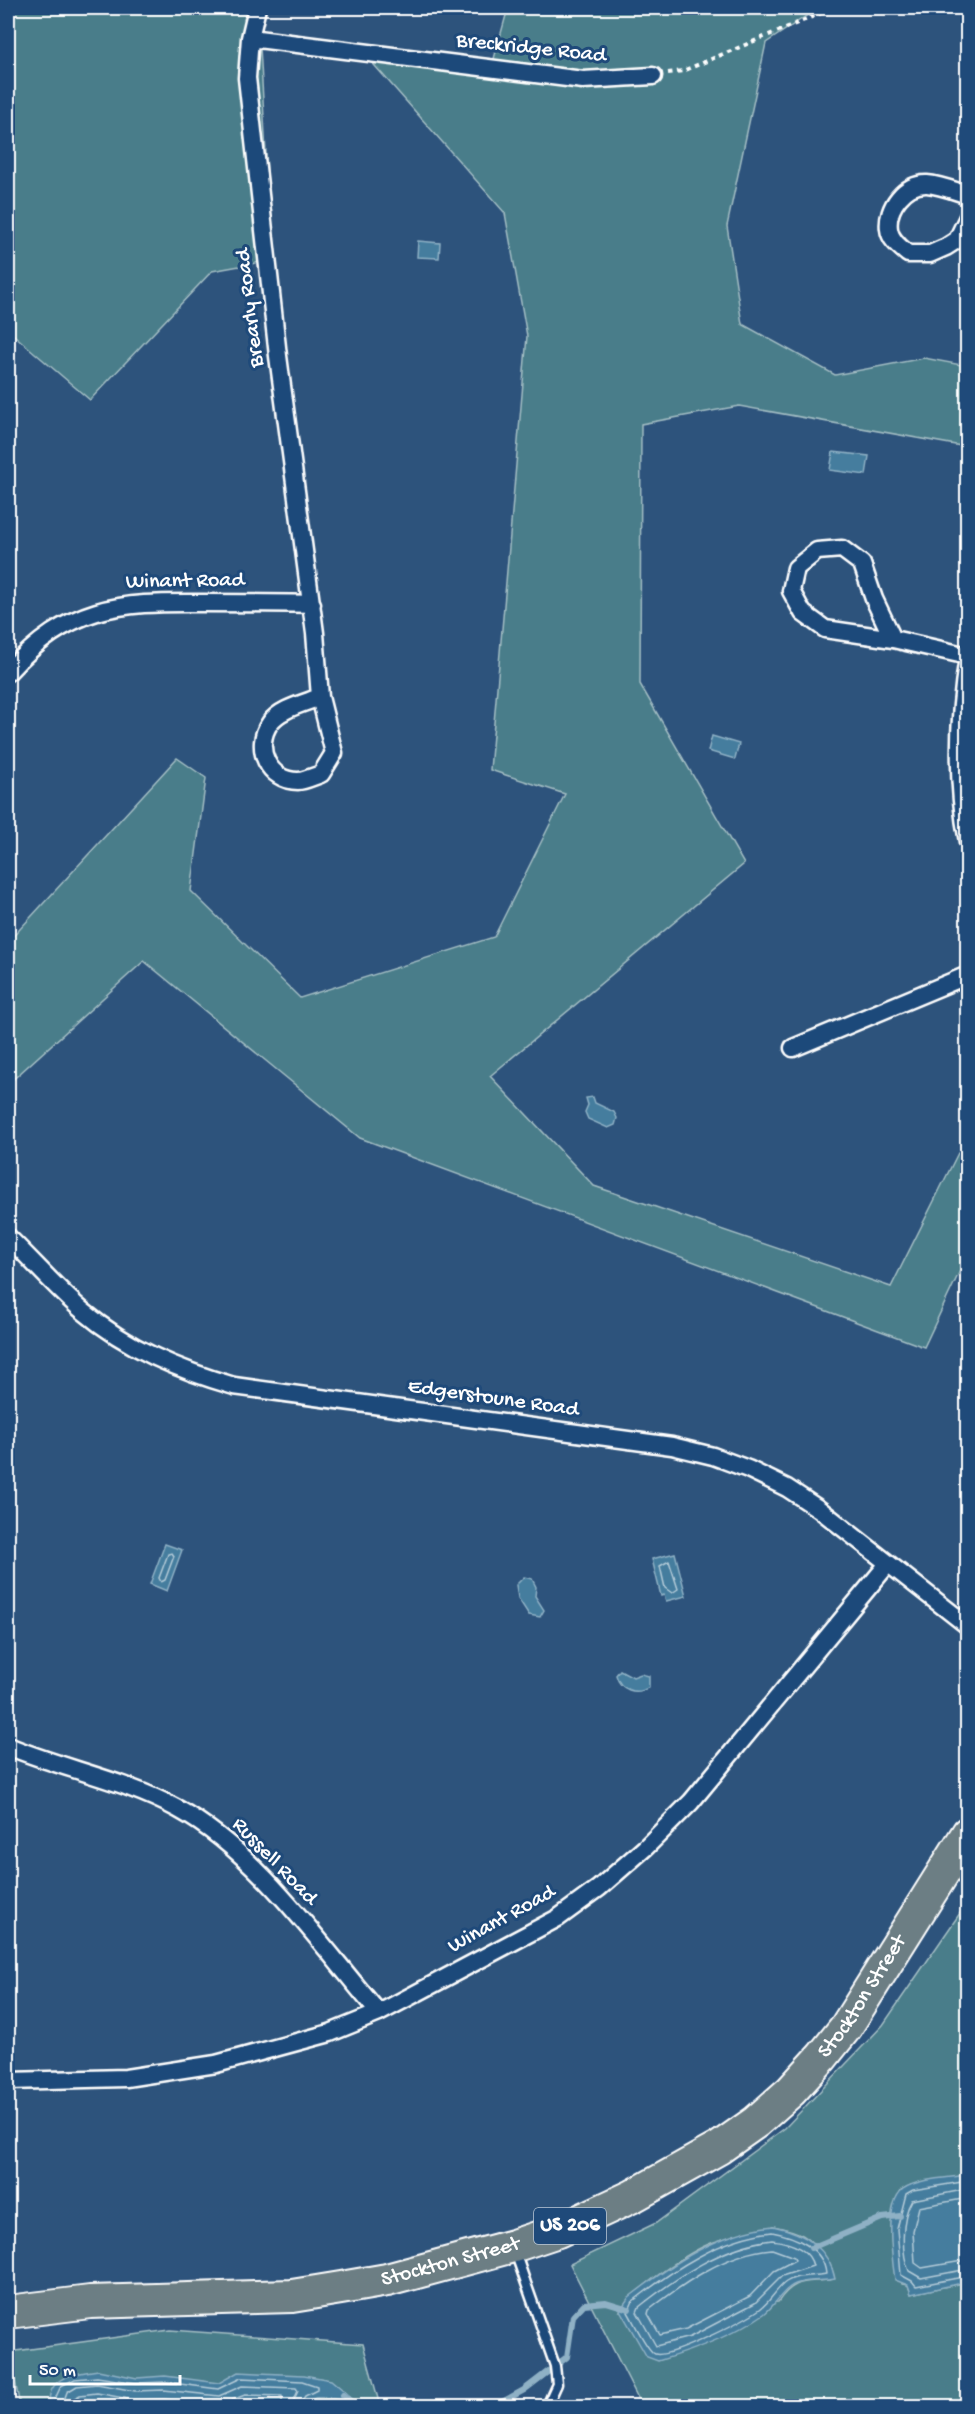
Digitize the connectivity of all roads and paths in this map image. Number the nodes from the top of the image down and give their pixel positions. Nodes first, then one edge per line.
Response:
1 (256, 8) edge
2 (833, 8) edge
3 (250, 38) junction
4 (653, 76) joint
5 (968, 195) edge
6 (968, 218) edge
7 (312, 604) junction
8 (893, 639) junction
9 (968, 656) edge
10 (8, 672) edge
11 (320, 697) junction
12 (968, 842) edge
13 (968, 975) edge
14 (793, 1048) dead end
15 (8, 1237) edge
16 (887, 1565) junction
17 (968, 1626) edge
18 (8, 1746) edge
19 (968, 1833) edge
20 (379, 2013) junction
21 (8, 2081) edge
22 (513, 2246) junction
23 (8, 2312) edge
24 (547, 2406) edge

1 - 3 street, Brearly Road
2 - 4 path
3 - 4 street, Breckridge Road
3 - 7 street, Brearly Road
5 - 6 street
7 - 10 street, Winant Road
7 - 11 street, Brearly Road
8 - 8 street
8 - 9 street
9 - 12 street
11 - 11 street
13 - 14 street
15 - 16 street, Edgerstoune Road
16 - 17 street, Edgerstoune Road
16 - 20 street, Winant Road
18 - 20 street, Russell Road
19 - 22 highway, Stockton Street / US 206
20 - 21 street, Winant Road
22 - 23 highway, Stockton Street / US 206
22 - 24 lane

